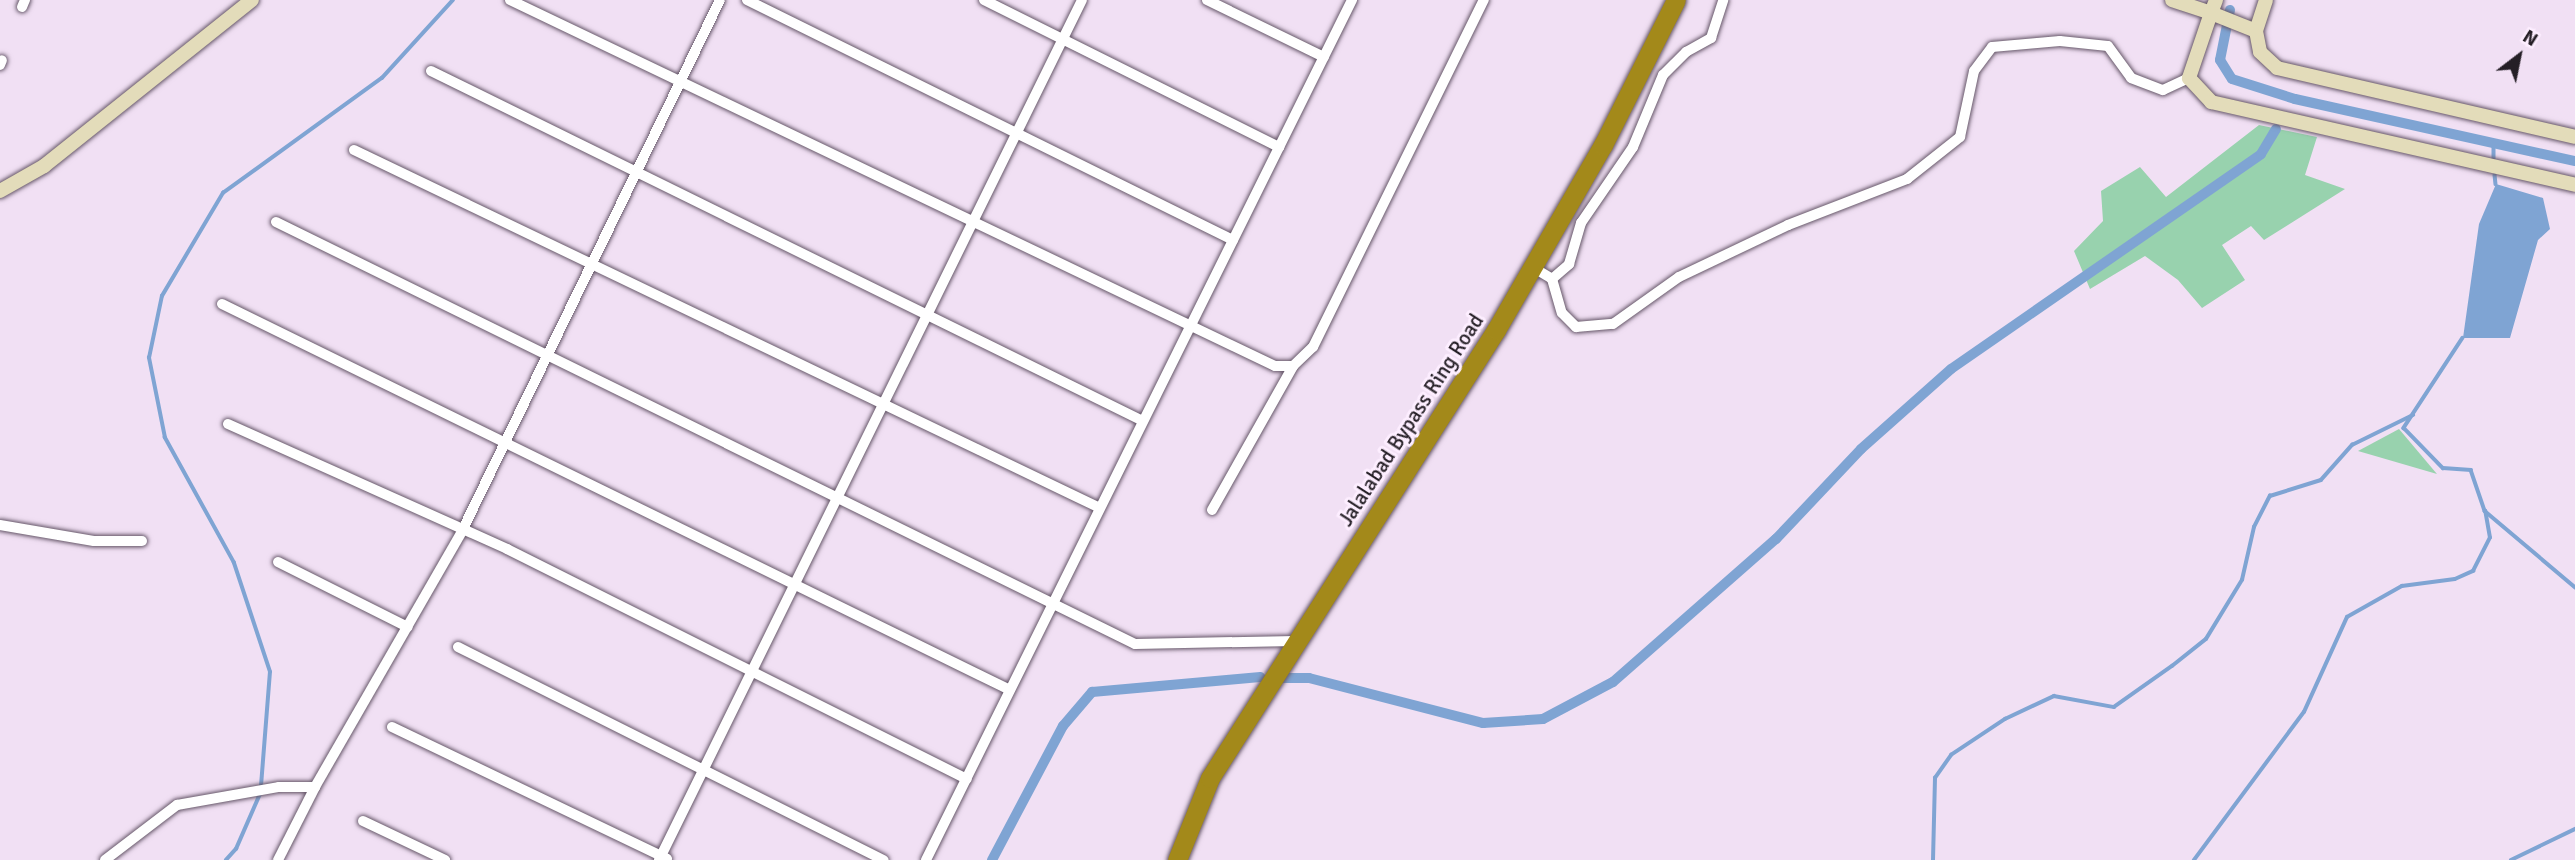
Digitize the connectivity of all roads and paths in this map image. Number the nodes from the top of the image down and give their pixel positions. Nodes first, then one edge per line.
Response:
1 (510, 0) edge
2 (720, 0) edge
3 (747, 0) edge
4 (984, 0) edge
5 (1082, 0) edge
6 (1208, 0) edge
7 (1352, 0) edge
8 (1484, 0) edge
9 (1676, 0) edge
10 (1723, 0) edge
11 (2172, 0) edge
12 (250, 1) edge
13 (2266, 1) edge
14 (2215, 9) edge
15 (2252, 29) junction
16 (1063, 40) junction
17 (1324, 57) junction
18 (431, 71) dead end
19 (2189, 78) junction
20 (681, 82) junction
21 (1017, 133) junction
22 (2575, 137) edge
23 (1279, 147) junction
24 (354, 150) dead end
25 (637, 172) junction
26 (2575, 185) edge
27 (0, 191) edge
28 (276, 222) dead end
29 (974, 222) junction
30 (1233, 240) junction
31 (592, 264) junction
32 (1534, 268) junction
33 (1552, 279) junction
34 (222, 304) dead end
35 (926, 314) junction
36 (1191, 326) junction
37 (547, 355) junction
38 (1293, 366) junction
39 (884, 405) junction
40 (1143, 421) junction
41 (228, 424) dead end
42 (505, 442) junction
43 (838, 498) junction
44 (1100, 508) junction
45 (1212, 510) dead end
46 (0, 525) edge
47 (462, 531) junction
48 (142, 541) dead end
49 (278, 562) dead end
50 (796, 585) junction
51 (1053, 603) junction
52 (408, 627) junction
53 (1295, 642) junction
54 (458, 647) dead end
55 (753, 672) junction
56 (1010, 690) junction
57 (392, 727) dead end
58 (705, 770) junction
59 (967, 779) junction
60 (315, 787) junction
61 (363, 821) dead end
62 (663, 859) edge
63 (105, 860) edge
64 (278, 860) edge
65 (445, 860) edge
66 (884, 860) edge
67 (926, 860) edge
68 (1177, 860) edge

1 - 20 street
2 - 20 street
3 - 21 street
4 - 16 street
5 - 16 street
6 - 17 street
7 - 17 street
8 - 38 street
9 - 32 highway, Jalalabad Bypass Ring Road
10 - 33 street
11 - 14 street
12 - 27 street
13 - 15 street
14 - 15 street
14 - 19 street
15 - 22 street
16 - 21 street
16 - 23 street
17 - 23 street
18 - 25 street
19 - 26 street
19 - 33 street
20 - 25 street
20 - 29 street
21 - 29 street
21 - 30 street
23 - 30 street
24 - 31 street
25 - 31 street
25 - 35 street
28 - 37 street
29 - 35 street
29 - 36 street
30 - 36 street
31 - 37 street
31 - 39 street
32 - 33 street
32 - 53 highway, Jalalabad Bypass Ring Road
34 - 42 street
35 - 39 street
35 - 40 street
36 - 38 street
36 - 40 street
37 - 42 street
37 - 43 street
38 - 45 street
39 - 43 street
39 - 44 street
40 - 44 street
41 - 47 street
42 - 47 street
42 - 50 street
43 - 50 street
43 - 51 street
44 - 51 street
46 - 48 street
47 - 52 street
47 - 55 street
49 - 52 street
50 - 55 street
50 - 56 street
51 - 53 street
51 - 56 street
52 - 60 street
53 - 68 highway, Jalalabad Bypass Ring Road
54 - 58 street
55 - 58 street
55 - 59 street
56 - 59 street
57 - 62 street
58 - 62 street
58 - 66 street
59 - 67 street
60 - 63 street
60 - 64 street
61 - 65 street

